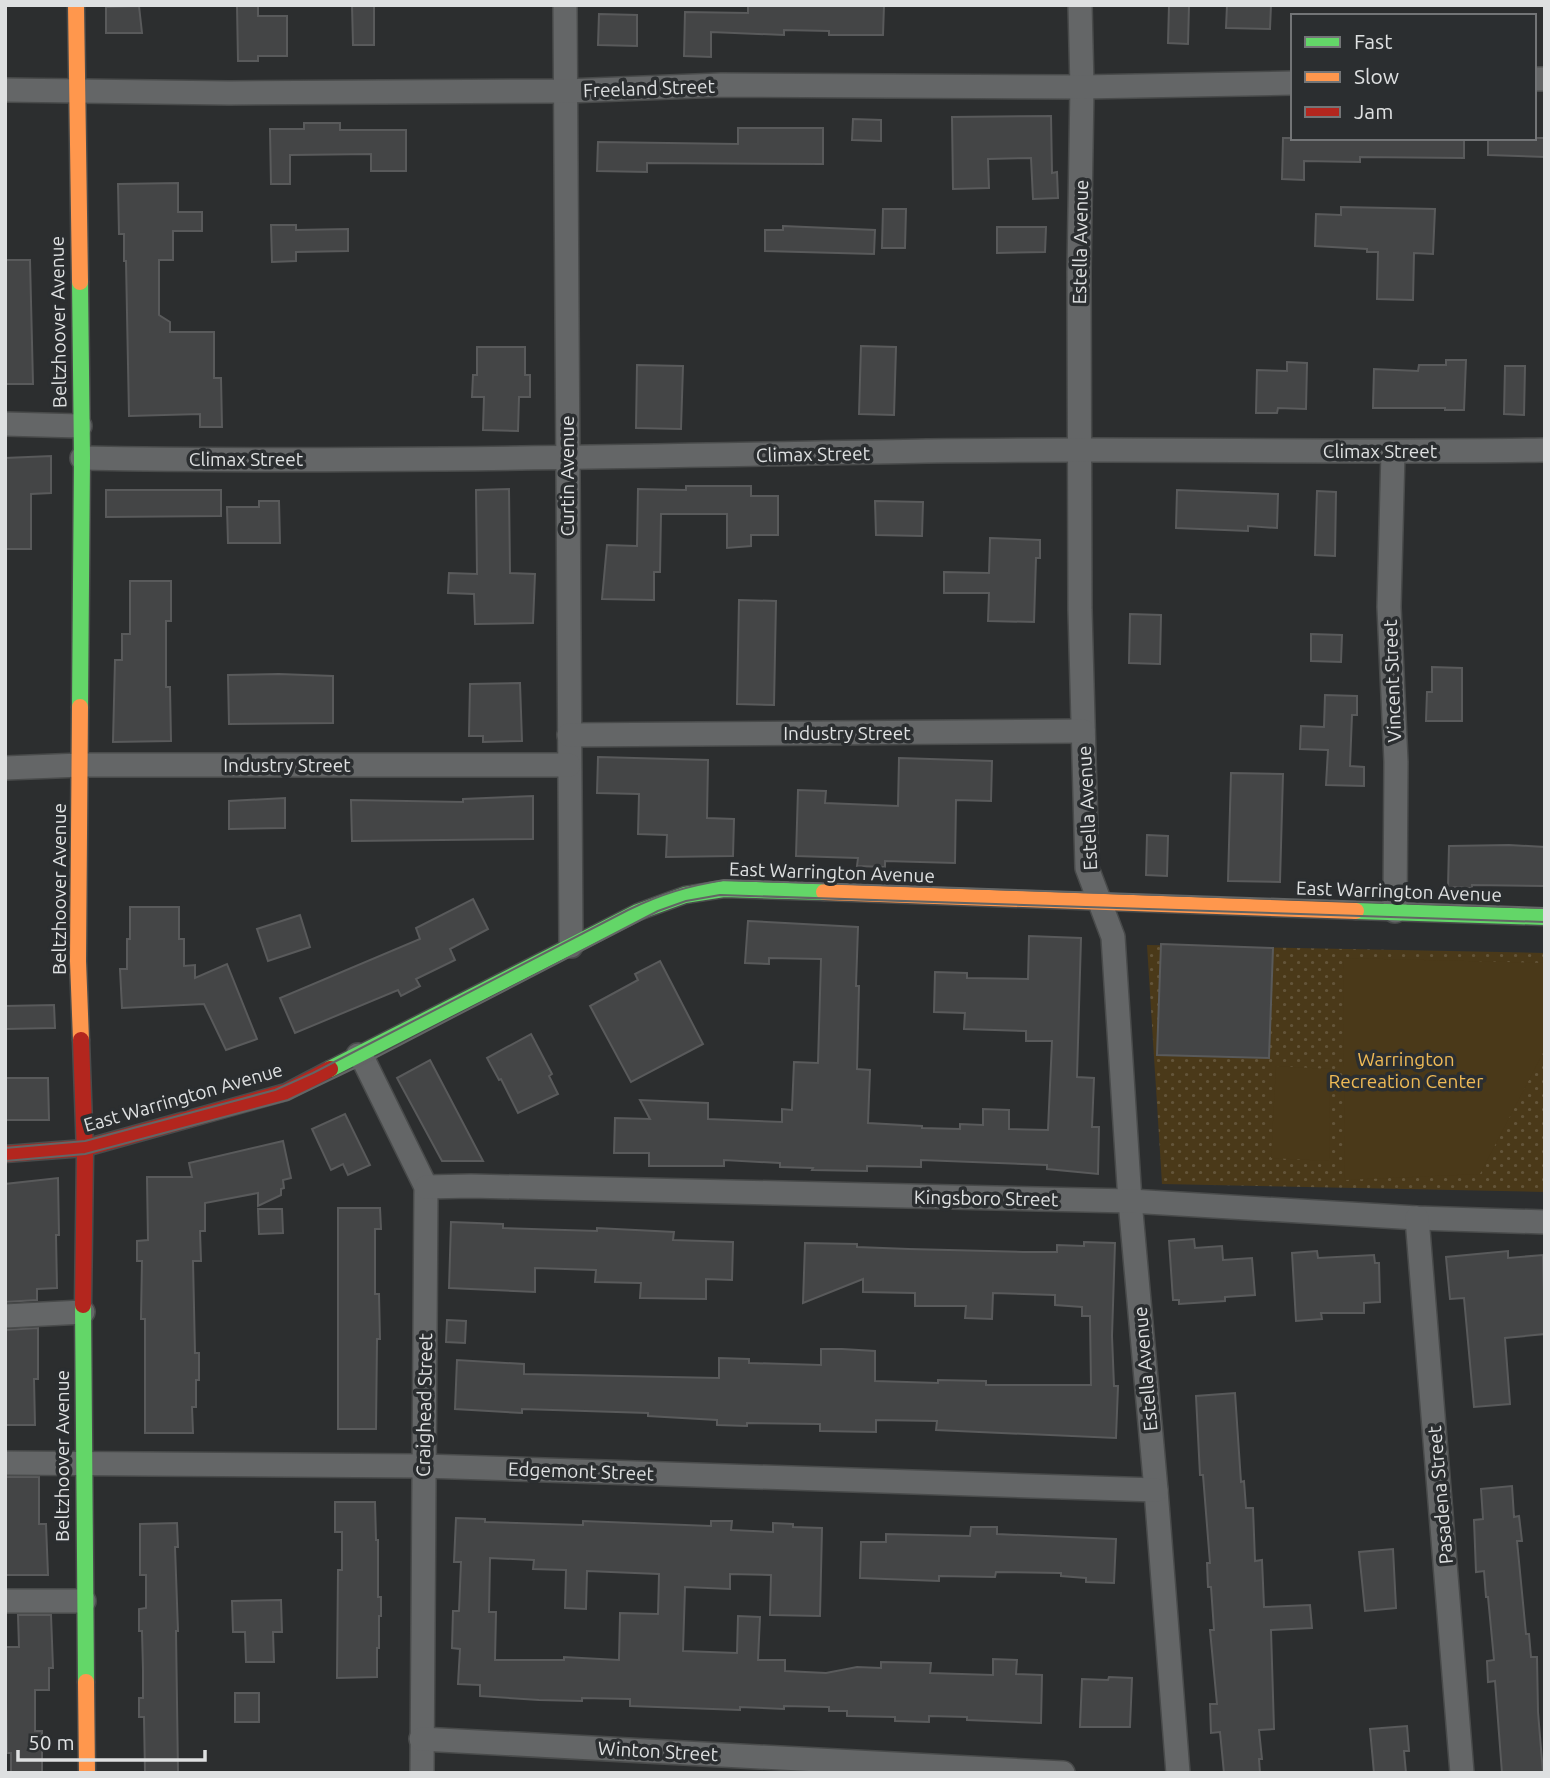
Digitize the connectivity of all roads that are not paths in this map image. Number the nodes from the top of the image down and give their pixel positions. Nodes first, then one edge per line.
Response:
1 (76, 5) edge
2 (565, 5) edge
3 (1080, 5) edge
4 (1291, 83) edge
5 (1082, 86) junction
6 (5, 90) edge
7 (75, 90) junction
8 (567, 91) junction
9 (5, 424) edge
10 (80, 426) junction
11 (1081, 450) junction
12 (1545, 450) edge
13 (1393, 452) junction
14 (82, 458) junction
15 (567, 458) junction
16 (1083, 732) junction
17 (569, 735) junction
18 (81, 765) junction
19 (569, 765) junction
20 (5, 768) edge
21 (1099, 902) junction
22 (1395, 911) junction
23 (1545, 917) edge
24 (571, 946) junction
25 (358, 1055) junction
26 (85, 1148) junction
27 (5, 1154) edge
28 (426, 1187) junction
29 (1130, 1202) junction
30 (1418, 1218) junction
31 (1545, 1222) edge
32 (83, 1312) junction
33 (5, 1316) edge
34 (5, 1463) edge
35 (83, 1463) junction
36 (423, 1466) junction
37 (1156, 1490) junction
38 (5, 1601) edge
39 (84, 1601) junction
40 (421, 1739) junction
41 (87, 1773) edge
42 (422, 1773) edge
43 (1063, 1773) edge
44 (1178, 1773) edge
45 (1462, 1773) edge

1 - 7 street, Beltzhoover Avenue
2 - 8 street, Curtin Avenue
3 - 5 street, Estella Avenue
4 - 5 street, Freeland Street
5 - 8 street, Freeland Street
5 - 11 street, Estella Avenue
6 - 7 street, Freeland Street
7 - 8 street, Freeland Street
7 - 10 street, Beltzhoover Avenue
8 - 15 street, Curtin Avenue
9 - 10 street
10 - 14 street, Beltzhoover Avenue
11 - 13 street, Climax Street
11 - 15 street, Climax Street
11 - 16 street, Estella Avenue
12 - 13 street, Climax Street
13 - 22 street, Vincent Street
14 - 15 street, Climax Street
14 - 18 street, Beltzhoover Avenue
15 - 17 street, Curtin Avenue
16 - 17 street, Industry Street
16 - 21 street, Estella Avenue
17 - 19 street, Curtin Avenue
18 - 19 street, Industry Street
18 - 20 street, Industry Street
18 - 26 street, Beltzhoover Avenue
19 - 24 street, Curtin Avenue
21 - 22 street, East Warrington Avenue
21 - 24 street, East Warrington Avenue
21 - 29 street, Estella Avenue
22 - 23 street, East Warrington Avenue
24 - 25 street, East Warrington Avenue
25 - 26 street, East Warrington Avenue
25 - 28 street, Craighead Street
26 - 27 street, East Warrington Avenue
26 - 32 street, Beltzhoover Avenue
28 - 29 street, Kingsboro Street
28 - 36 street, Craighead Street
29 - 30 street, Kingsboro Street
29 - 37 street, Estella Avenue
30 - 31 street, Kingsboro Street
30 - 45 street, Pasadena Street
32 - 33 street
32 - 35 street, Beltzhoover Avenue
34 - 35 street, Edgemont Street
35 - 36 street, Edgemont Street
35 - 39 street, Beltzhoover Avenue
36 - 37 street, Edgemont Street
36 - 40 street, Craighead Street
37 - 44 street, Estella Avenue
38 - 39 street
39 - 41 street, Beltzhoover Avenue
40 - 42 street, Craighead Street
40 - 43 street, Winton Street

